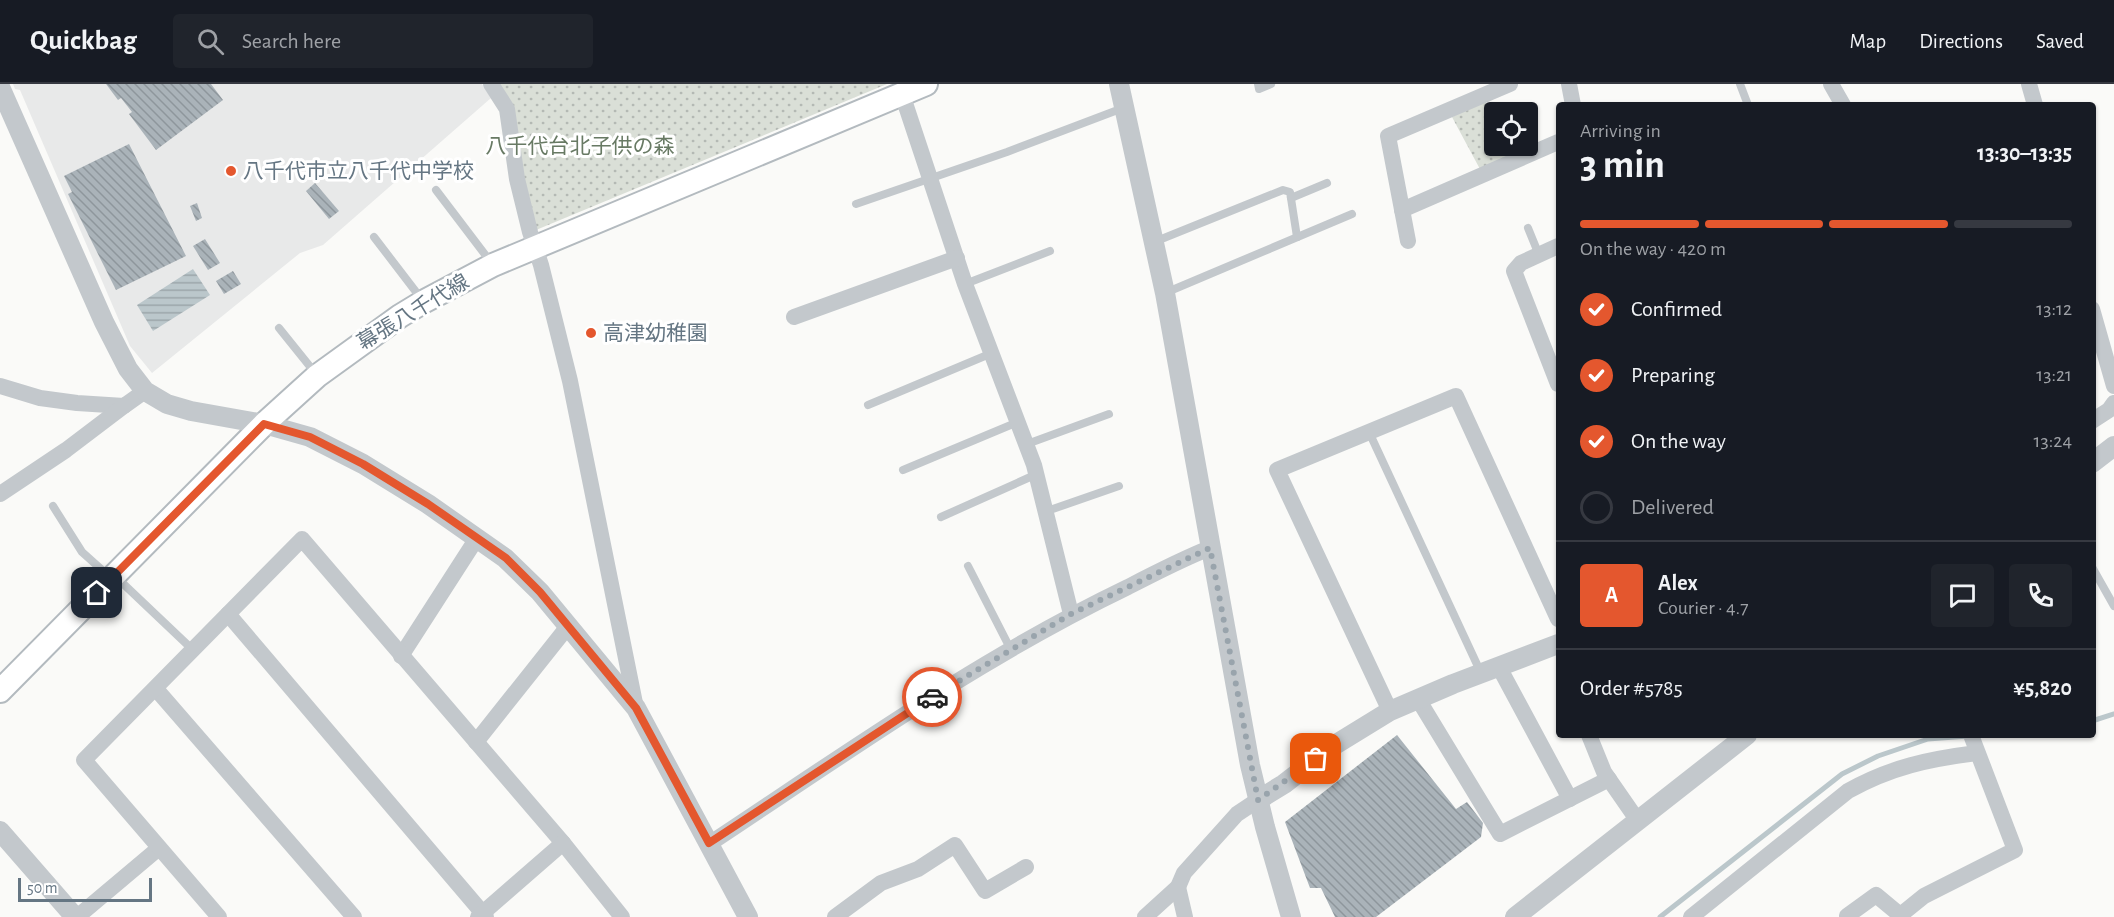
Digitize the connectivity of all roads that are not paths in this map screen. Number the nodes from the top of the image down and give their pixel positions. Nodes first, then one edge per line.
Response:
1 (491, 84) edge
2 (926, 84) edge
3 (1119, 84) edge
4 (1258, 84) edge
5 (1271, 84) edge
6 (1510, 84) edge
7 (1569, 84) edge
8 (1740, 84) edge
9 (1831, 84) edge
10 (2029, 84) edge
11 (0, 87) edge
12 (902, 94) junction
13 (1572, 102) edge
14 (1747, 102) edge
15 (1841, 102) edge
16 (2034, 102) edge
17 (1125, 108) junction
18 (1556, 143) edge
19 (931, 178) junction
20 (1327, 183) dead end
21 (436, 190) dead end
22 (1291, 198) junction
23 (855, 204) dead end
24 (1402, 210) junction
25 (1352, 214) dead end
26 (1528, 228) dead end
27 (374, 237) dead end
28 (1297, 237) junction
29 (1408, 241) dead end
30 (1154, 242) junction
31 (536, 247) junction
32 (1556, 247) edge
33 (1050, 251) dead end
34 (1539, 255) junction
35 (957, 258) junction
36 (493, 265) junction
37 (965, 284) junction
38 (1165, 293) junction
39 (423, 302) junction
40 (794, 317) dead end
41 (2096, 323) edge
42 (279, 328) dead end
43 (1551, 346) edge
44 (992, 353) junction
45 (1556, 373) edge
46 (317, 376) junction
47 (0, 386) edge
48 (2114, 386) edge
49 (145, 391) junction
50 (2114, 403) edge
51 (868, 405) dead end
52 (124, 406) junction
53 (1109, 414) dead end
54 (2096, 418) edge
55 (1018, 422) junction
56 (264, 424) junction
57 (1369, 432) junction
58 (1027, 444) junction
59 (2114, 446) edge
60 (2096, 460) edge
61 (903, 470) dead end
62 (1037, 474) junction
63 (1119, 486) dead end
64 (0, 494) edge
65 (53, 506) dead end
66 (1047, 511) junction
67 (941, 517) dead end
68 (477, 538) junction
69 (1210, 548) junction
70 (968, 566) dead end
71 (2096, 574) edge
72 (113, 577) junction
73 (2114, 606) edge
74 (1071, 614) junction
75 (228, 615) junction
76 (1556, 616) edge
77 (568, 625) junction
78 (1556, 649) edge
79 (193, 650) junction
80 (1011, 650) junction
81 (401, 656) junction
82 (1490, 670) junction
83 (4, 681) edge
84 (156, 688) junction
85 (1418, 699) junction
86 (636, 708) junction
87 (1390, 711) junction
88 (1590, 738) edge
89 (1743, 738) edge
90 (476, 742) junction
91 (1974, 745) edge
92 (1609, 779) junction
93 (1570, 799) junction
94 (1258, 800) junction
95 (1638, 820) junction
96 (0, 831) edge
97 (563, 843) junction
98 (709, 843) junction
99 (159, 848) junction
100 (1026, 867) dead end
101 (1178, 887) junction
102 (482, 916) edge
103 (746, 916) edge
104 (1846, 916) edge
105 (1899, 916) edge
106 (76, 917) edge
107 (219, 917) edge
108 (354, 917) edge
109 (622, 917) edge
110 (835, 917) edge
111 (1145, 917) edge
112 (1185, 917) edge
113 (1291, 917) edge
114 (1515, 917) edge
115 (1690, 917) edge

1 - 31 street
2 - 12 main road, 幕張八千代線
3 - 17 street
4 - 5 lane
6 - 24 street
7 - 13 street
8 - 14 lane
9 - 15 street
10 - 16 street
11 - 49 street
12 - 19 street
12 - 31 main road, 幕張八千代線
17 - 19 lane
17 - 30 street
18 - 24 street
19 - 23 lane
19 - 35 street
20 - 22 lane
21 - 36 lane
22 - 28 lane
22 - 30 lane
24 - 29 street
25 - 28 lane
26 - 34 lane
27 - 39 lane
28 - 38 lane
30 - 38 street
31 - 36 main road, 幕張八千代線
31 - 86 street
32 - 34 street
33 - 37 lane
34 - 43 street
35 - 37 street
35 - 40 street
36 - 39 main road, 幕張八千代線
37 - 44 street
38 - 69 street
39 - 46 main road, 幕張八千代線
41 - 48 street
42 - 46 lane
43 - 45 street
44 - 51 lane
44 - 55 street
46 - 56 main road, 幕張八千代線
47 - 52 street
49 - 52 street
49 - 56 street
50 - 54 street
52 - 64 street
53 - 58 lane
55 - 58 street
55 - 61 lane
56 - 68 street
56 - 72 main road, 幕張八千代線
57 - 76 street
57 - 82 lane
57 - 87 street
58 - 62 street
59 - 60 street
62 - 66 street
62 - 67 lane
63 - 66 lane
65 - 72 lane
66 - 74 street
68 - 77 street
68 - 81 street
69 - 74 street
69 - 94 street
70 - 80 lane
71 - 73 lane
72 - 79 lane
72 - 83 main road, 幕張八千代線
74 - 80 street
75 - 79 street
75 - 81 street
75 - 102 street
77 - 86 street
77 - 90 street
78 - 82 street
79 - 84 street
80 - 98 street
81 - 90 street
82 - 85 street
82 - 93 street
84 - 99 street
84 - 108 street
85 - 87 street
85 - 93 street
86 - 98 street
87 - 94 street
88 - 92 street
89 - 95 street
90 - 97 street
91 - 105 street
91 - 115 street
92 - 93 street
92 - 95 street
94 - 101 street
94 - 113 street
95 - 114 street
96 - 106 street
97 - 102 street
97 - 109 street
98 - 103 street
99 - 106 street
99 - 107 street
100 - 110 street
101 - 111 street
101 - 112 street
104 - 105 street

